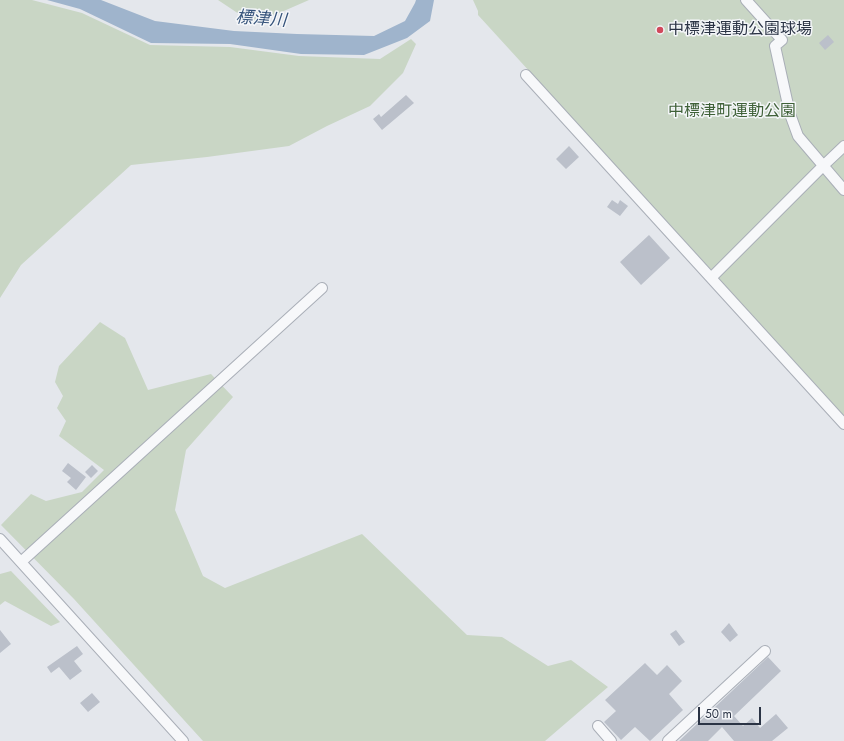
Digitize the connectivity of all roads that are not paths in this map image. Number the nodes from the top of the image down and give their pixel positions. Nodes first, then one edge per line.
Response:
1 (746, 0) edge
2 (526, 75) dead end
3 (844, 146) edge
4 (823, 166) junction
5 (844, 190) edge
6 (711, 278) junction
7 (322, 288) dead end
8 (844, 424) edge
9 (0, 539) edge
10 (21, 562) junction
11 (765, 650) dead end
12 (598, 726) dead end
13 (183, 741) edge
14 (611, 741) edge
15 (668, 741) edge

1 - 4 street
2 - 6 street
3 - 4 street
4 - 5 street
4 - 6 street
6 - 8 street
7 - 10 street
9 - 10 street
10 - 13 street
11 - 15 street
12 - 14 street

